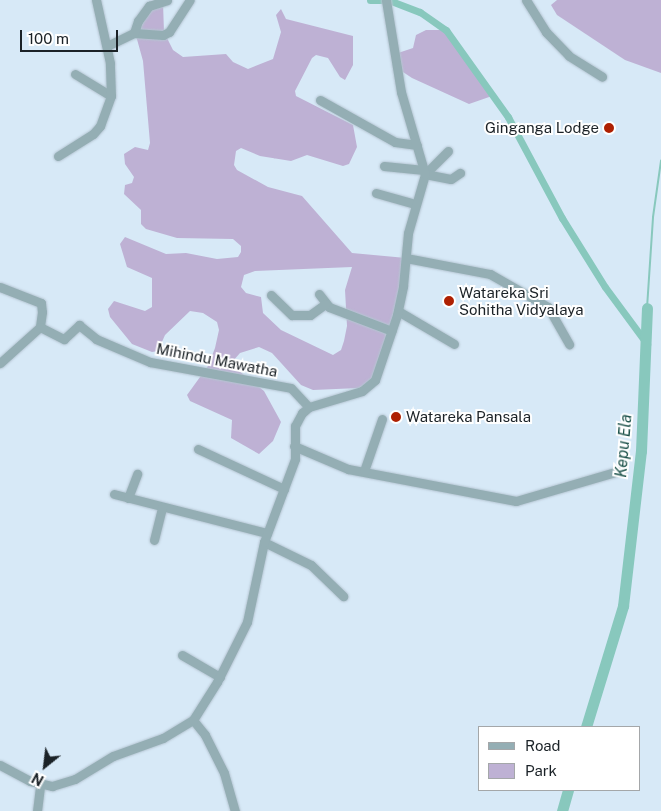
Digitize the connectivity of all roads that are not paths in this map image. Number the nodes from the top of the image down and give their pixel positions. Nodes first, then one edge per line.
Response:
1 (96, 0) edge
2 (167, 0) edge
3 (190, 0) edge
4 (386, 0) edge
5 (526, 0) edge
6 (134, 33) junction
7 (107, 46) junction
8 (75, 74) dead end
9 (602, 77) dead end
10 (111, 96) junction
11 (320, 100) dead end
12 (417, 145) junction
13 (448, 150) dead end
14 (58, 156) dead end
15 (384, 166) dead end
16 (425, 172) junction
17 (460, 174) dead end
18 (376, 193) dead end
19 (415, 204) junction
20 (406, 258) junction
21 (0, 287) edge
22 (319, 294) dead end
23 (270, 295) dead end
24 (325, 304) junction
25 (398, 311) junction
26 (40, 327) junction
27 (392, 331) junction
28 (454, 344) dead end
29 (569, 344) dead end
30 (0, 363) edge
31 (309, 407) junction
32 (382, 420) dead end
33 (294, 446) junction
34 (198, 449) dead end
35 (364, 470) junction
36 (622, 470) dead end
37 (137, 474) dead end
38 (284, 489) junction
39 (114, 494) dead end
40 (128, 498) junction
41 (162, 507) junction
42 (266, 538) junction
43 (154, 540) dead end
44 (343, 596) dead end
45 (182, 655) dead end
46 (220, 677) junction
47 (193, 720) junction
48 (0, 765) edge
49 (40, 785) junction
50 (37, 811) edge
51 (235, 811) edge

1 - 7 street
2 - 6 street
3 - 6 street
4 - 12 street
5 - 9 street
6 - 7 street
7 - 10 street
8 - 10 street
10 - 14 street
11 - 12 street
12 - 16 street
13 - 16 street
15 - 16 street
16 - 17 street
16 - 19 street
18 - 19 street
19 - 20 street
20 - 25 street
20 - 29 street
21 - 26 street
22 - 24 street
23 - 24 street
24 - 27 street
25 - 27 street
25 - 28 street
26 - 30 street
26 - 31 street, Mihindu Mawatha
27 - 31 street
31 - 33 street
32 - 35 street
33 - 35 street
33 - 38 street
34 - 38 street
35 - 36 street
37 - 40 street
38 - 42 street
39 - 40 street
40 - 41 street
41 - 42 street
41 - 43 street
42 - 44 street
42 - 46 street
45 - 46 street
46 - 47 street
47 - 49 street
47 - 51 street
48 - 49 street
49 - 50 street

